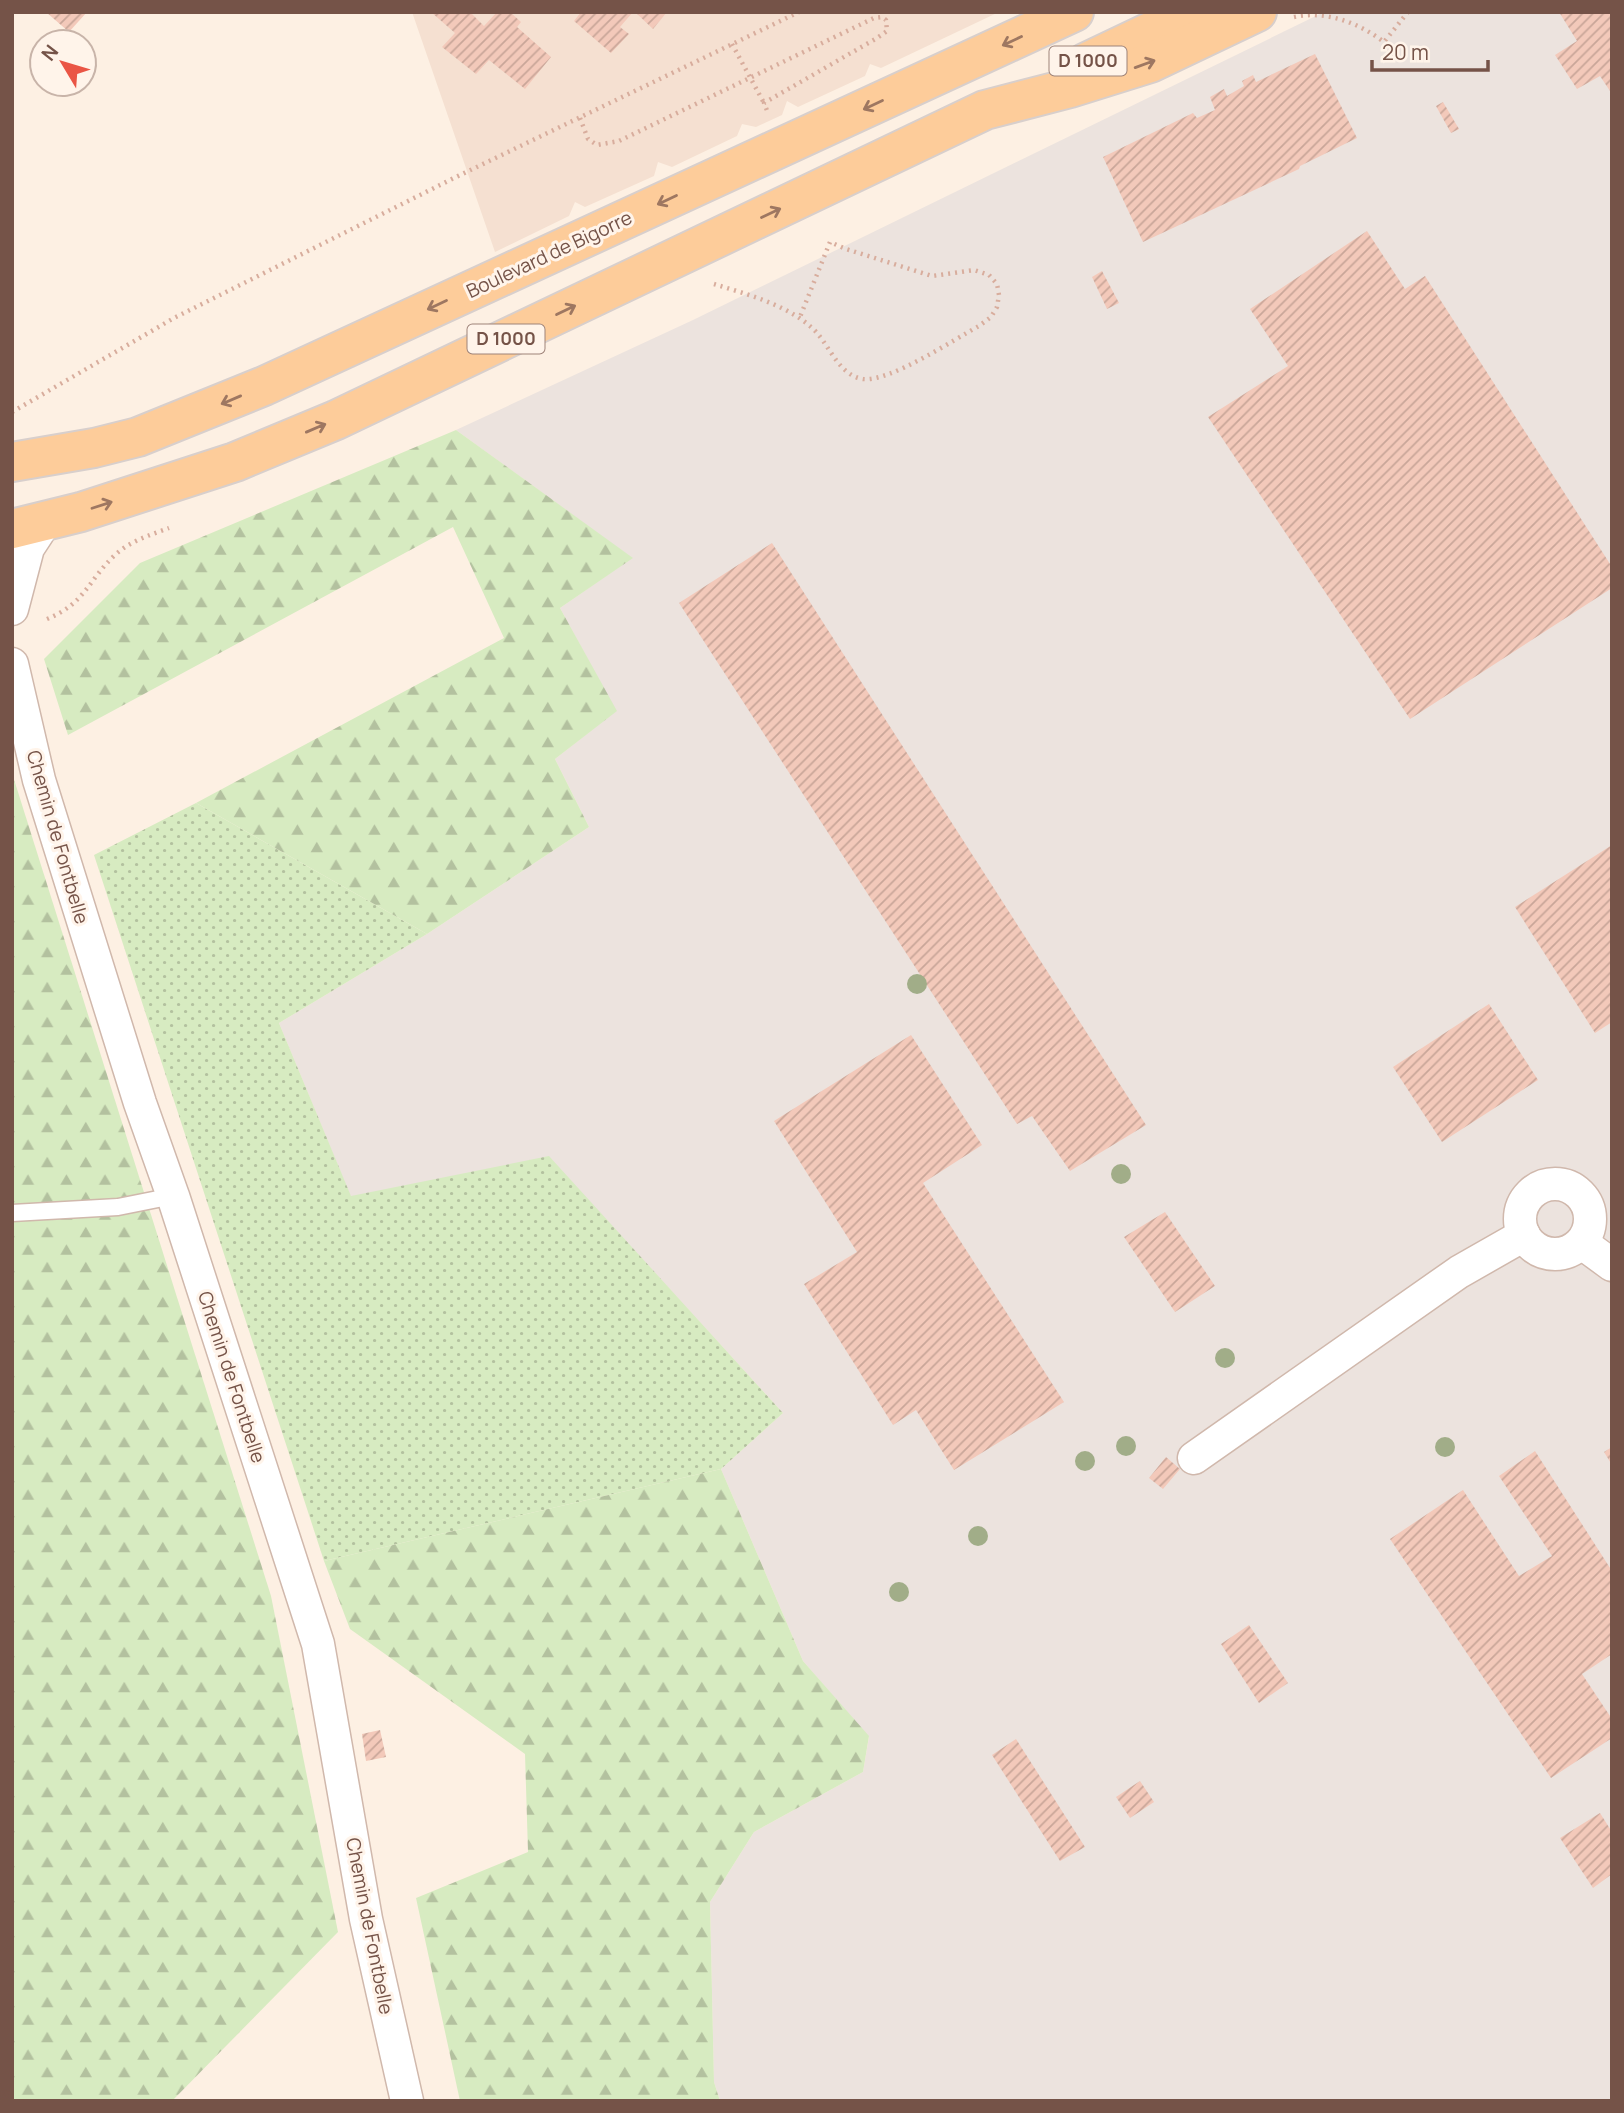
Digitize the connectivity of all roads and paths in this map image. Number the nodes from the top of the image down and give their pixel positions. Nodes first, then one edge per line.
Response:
1 (799, 12) edge
2 (1074, 12) edge
3 (1192, 12) edge
4 (1408, 12) edge
5 (1274, 15) edge
6 (732, 44) junction
7 (751, 76) junction
8 (764, 103) junction
9 (985, 110) junction
10 (580, 118) junction
11 (772, 120) dead end
12 (725, 278) dead end
13 (800, 317) junction
14 (12, 412) edge
15 (12, 462) edge
16 (176, 525) dead end
17 (29, 526) edge
18 (12, 608) edge
19 (44, 620) dead end
20 (12, 664) edge
21 (173, 1196) junction
22 (12, 1213) edge
23 (1524, 1235) junction
24 (1582, 1243) junction
25 (1612, 1265) edge
26 (1194, 1458) dead end
27 (407, 2101) edge

1 - 6 path
2 -> 15 main road, Boulevard de Bigorre / D 1000
3 - 9 main road, D 1000
4 - 5 path
9 -> 5 main road
6 - 7 path
6 - 10 path
7 - 8 path
7 - 8 path
7 - 10 path
8 - 11 path
17 -> 9 main road, D 1000
10 - 14 path
12 - 13 path
13 - 13 path
16 - 19 path
17 - 18 street
20 - 21 street, Chemin de Fontbelle
21 - 22 lane
21 - 27 street, Chemin de Fontbelle
23 - 24 street
23 - 24 street
23 - 26 street
24 - 25 street

